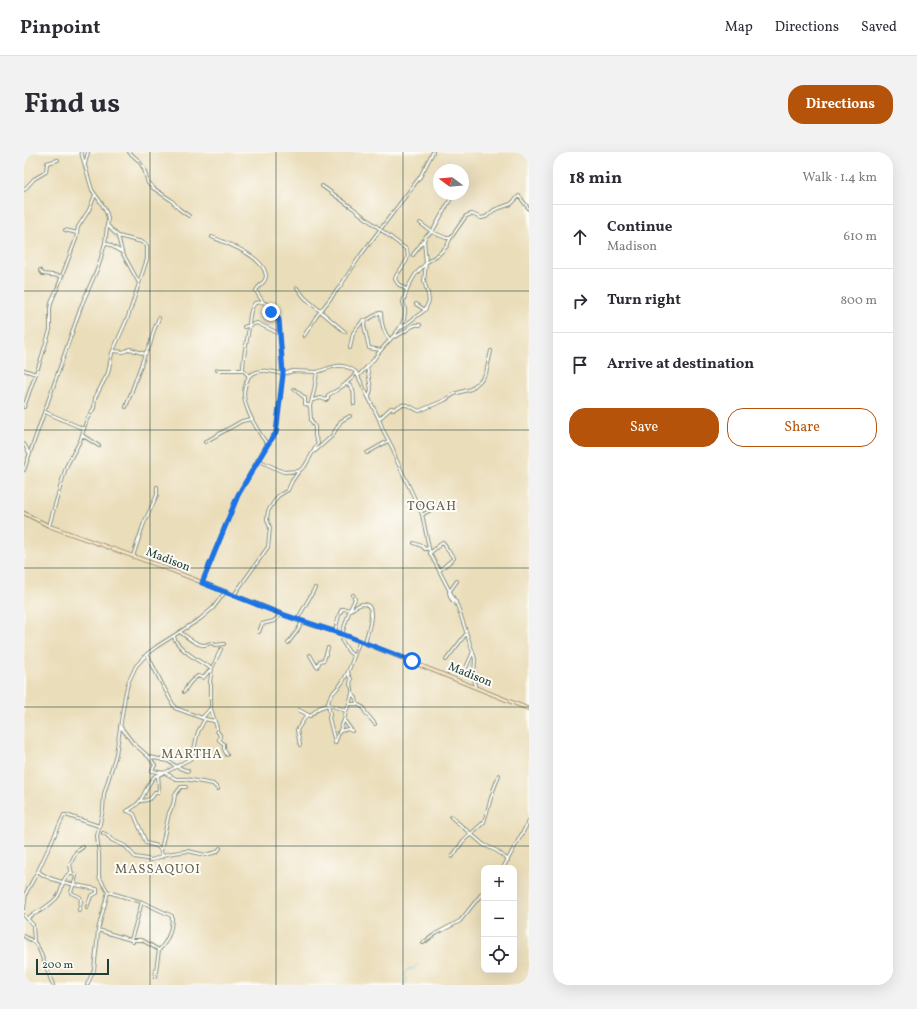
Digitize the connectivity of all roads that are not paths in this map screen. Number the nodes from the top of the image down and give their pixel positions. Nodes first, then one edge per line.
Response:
1 (81, 152) edge
2 (88, 152) edge
3 (129, 152) edge
4 (433, 152) edge
5 (58, 160) dead end
6 (85, 165) junction
7 (322, 186) dead end
8 (24, 190) edge
9 (95, 195) junction
10 (450, 200) dead end
11 (529, 209) edge
12 (189, 216) dead end
13 (420, 223) dead end
14 (107, 225) junction
15 (380, 228) junction
16 (65, 230) dead end
17 (107, 230) junction
18 (112, 231) junction
19 (432, 232) junction
20 (77, 233) junction
21 (118, 236) junction
22 (212, 236) dead end
23 (451, 238) junction
24 (424, 240) junction
25 (105, 243) junction
26 (122, 252) junction
27 (413, 255) dead end
28 (426, 263) junction
29 (40, 270) dead end
30 (62, 276) junction
31 (139, 283) junction
32 (297, 288) dead end
33 (407, 290) junction
34 (263, 302) junction
35 (416, 304) dead end
36 (268, 305) dead end
37 (425, 310) junction
38 (321, 311) junction
39 (271, 312) dead end
40 (159, 318) dead end
41 (365, 321) junction
42 (249, 324) junction
43 (420, 325) dead end
44 (244, 327) dead end
45 (400, 328) junction
46 (345, 332) dead end
47 (280, 334) junction
48 (304, 336) dead end
49 (392, 337) junction
50 (390, 340) junction
51 (350, 348) dead end
52 (381, 350) junction
53 (114, 351) junction
54 (491, 351) dead end
55 (145, 354) junction
56 (367, 367) junction
57 (24, 370) edge
58 (217, 370) dead end
59 (243, 370) junction
60 (317, 372) junction
61 (356, 372) junction
62 (36, 374) junction
63 (283, 374) junction
64 (358, 375) junction
65 (248, 376) junction
66 (346, 384) junction
67 (294, 389) dead end
68 (369, 397) junction
69 (312, 400) junction
70 (354, 404) dead end
71 (310, 406) junction
72 (24, 407) edge
73 (126, 407) dead end
74 (45, 412) junction
75 (350, 416) dead end
76 (252, 419) junction
77 (379, 419) junction
78 (84, 429) junction
79 (82, 435) junction
80 (388, 441) junction
81 (205, 442) dead end
82 (24, 444) edge
83 (268, 444) junction
84 (99, 446) dead end
85 (312, 453) junction
86 (367, 453) dead end
87 (30, 454) junction
88 (258, 460) junction
89 (24, 470) edge
90 (299, 471) junction
91 (157, 487) dead end
92 (416, 500) junction
93 (24, 513) edge
94 (422, 515) junction
95 (49, 526) junction
96 (414, 544) dead end
97 (429, 548) junction
98 (430, 553) junction
99 (133, 556) junction
100 (440, 570) junction
101 (457, 581) dead end
102 (202, 583) junction
103 (315, 588) dead end
104 (450, 590) junction
105 (224, 592) junction
106 (353, 594) dead end
107 (234, 596) junction
108 (350, 609) junction
109 (281, 614) junction
110 (297, 620) junction
111 (302, 622) junction
112 (335, 631) junction
113 (180, 632) junction
114 (260, 632) dead end
115 (342, 634) junction
116 (466, 634) junction
117 (174, 636) junction
118 (360, 641) junction
119 (342, 642) dead end
120 (365, 642) junction
121 (288, 643) dead end
122 (224, 644) dead end
123 (328, 648) dead end
124 (221, 649) dead end
125 (472, 652) junction
126 (147, 654) junction
127 (310, 655) dead end
128 (354, 656) junction
129 (446, 660) dead end
130 (212, 669) junction
131 (348, 671) junction
132 (462, 674) dead end
133 (475, 686) junction
134 (184, 692) dead end
135 (352, 694) junction
136 (328, 704) junction
137 (349, 704) junction
138 (357, 704) junction
139 (211, 708) junction
140 (529, 709) edge
141 (299, 710) dead end
142 (346, 711) junction
143 (306, 715) junction
144 (203, 719) junction
145 (344, 720) junction
146 (214, 721) junction
147 (375, 724) dead end
148 (120, 726) junction
149 (340, 731) junction
150 (300, 745) dead end
151 (227, 754) dead end
152 (149, 757) junction
153 (177, 767) junction
154 (188, 771) dead end
155 (164, 773) junction
156 (158, 774) junction
157 (499, 775) dead end
158 (186, 787) dead end
159 (218, 789) dead end
160 (140, 801) junction
161 (450, 817) dead end
162 (529, 822) edge
163 (99, 826) junction
164 (103, 833) dead end
165 (471, 835) junction
166 (83, 847) dead end
167 (220, 848) dead end
168 (161, 850) junction
169 (162, 857) junction
170 (452, 857) dead end
171 (508, 860) junction
172 (505, 865) edge
173 (38, 872) junction
174 (71, 872) junction
175 (62, 881) junction
176 (75, 885) junction
177 (108, 892) junction
178 (481, 896) edge
179 (142, 902) junction
180 (25, 905) edge
181 (87, 907) dead end
182 (24, 908) edge
183 (79, 910) dead end
184 (24, 915) edge
185 (28, 918) junction
186 (98, 930) junction
187 (24, 936) edge
188 (132, 941) junction
189 (34, 942) junction
190 (423, 943) dead end
191 (159, 950) junction
192 (155, 977) dead end
193 (53, 985) edge
194 (87, 985) edge

1 - 6 street
2 - 6 street
3 - 12 street
4 - 15 street
5 - 8 street
6 - 9 street
7 - 15 street
9 - 14 street
9 - 20 street
10 - 19 street
11 - 23 street
13 - 19 street
14 - 17 street
14 - 18 street
15 - 33 street
15 - 38 street
16 - 20 street
17 - 18 street
17 - 25 street
18 - 21 street
19 - 23 street
19 - 24 street
20 - 30 street
21 - 26 street
21 - 31 street
22 - 34 street
23 - 28 street
24 - 27 street
24 - 28 street
25 - 26 street
25 - 74 street
26 - 31 street
28 - 33 street
28 - 37 street
29 - 30 street
30 - 62 street
31 - 53 street
32 - 38 street
33 - 45 street
34 - 36 street
34 - 42 street
35 - 37 street
37 - 45 street
38 - 46 street
38 - 48 street
39 - 47 street
40 - 55 street
41 - 50 street
41 - 51 street
41 - 52 street
42 - 44 street
42 - 47 street
42 - 59 street
43 - 49 street
45 - 49 street
47 - 63 street
49 - 50 street
50 - 52 street
52 - 56 street
53 - 55 street
53 - 78 street
54 - 77 street
55 - 73 street
56 - 64 street
56 - 68 street
57 - 62 street
58 - 59 street
59 - 65 street
60 - 61 street
60 - 63 street
60 - 69 street
61 - 64 street
61 - 66 street
62 - 72 street
63 - 65 street
63 - 83 street
64 - 68 street
65 - 76 street
66 - 69 street
66 - 70 street
67 - 71 street
68 - 77 street
69 - 71 street
71 - 85 street
74 - 78 street
74 - 87 street
75 - 85 street
76 - 81 street
76 - 83 street
77 - 80 street
78 - 79 street
79 - 84 street
79 - 95 street
80 - 86 street
80 - 92 street
82 - 87 street
83 - 88 street
85 - 90 street
87 - 89 street
88 - 90 street
88 - 102 street
90 - 107 street
91 - 99 street
92 - 94 street
92 - 94 street
93 - 95 street, Madison
94 - 97 street
95 - 99 street, Madison
96 - 97 street
97 - 98 street
98 - 100 street
98 - 100 street
99 - 102 street, Madison
100 - 104 street
101 - 104 street
102 - 105 street, Madison
103 - 110 street
104 - 116 street
105 - 107 street, Madison
105 - 113 street
106 - 108 street
107 - 109 street, Madison
108 - 112 street
108 - 115 street
108 - 120 street
109 - 110 street, Madison
109 - 114 street
110 - 111 street, Madison
111 - 112 street, Madison
111 - 121 street
112 - 115 street, Madison
113 - 117 street
113 - 122 street
115 - 118 street, Madison
116 - 125 street
116 - 129 street
117 - 126 street
117 - 130 street
118 - 120 street, Madison
118 - 128 street
119 - 128 street
120 - 133 street, Madison
123 - 127 street
124 - 130 street
125 - 132 street
125 - 133 street
126 - 144 street
126 - 148 street
128 - 131 street
130 - 134 street
130 - 139 street
131 - 135 street
131 - 136 street
133 - 140 street, Madison
135 - 137 street
135 - 138 street
136 - 142 street
136 - 143 street
136 - 149 street
137 - 138 street
137 - 142 street
138 - 147 street
139 - 144 street
139 - 146 street
141 - 143 street
142 - 145 street
143 - 150 street
144 - 146 street
144 - 153 street
145 - 149 street
145 - 149 street
146 - 151 street
148 - 152 street
148 - 163 street
152 - 153 street
152 - 156 street
153 - 154 street
153 - 155 street
155 - 156 street
155 - 159 street
156 - 160 street
156 - 160 street
157 - 165 street
158 - 168 street
160 - 168 street
161 - 165 street
162 - 171 street
163 - 173 street
163 - 177 street
164 - 169 street
165 - 170 street
165 - 171 street
166 - 174 street
167 - 169 street
168 - 169 street
171 - 172 street
173 - 175 street
173 - 180 street
174 - 175 street
174 - 176 street
175 - 176 street
175 - 185 street
176 - 181 street
176 - 183 street
177 - 179 street
177 - 186 street
178 - 190 street
179 - 188 street
179 - 191 street
180 - 182 street
184 - 185 street
185 - 189 street
186 - 188 street
186 - 194 street
187 - 189 street
188 - 191 street
189 - 193 street
191 - 192 street

